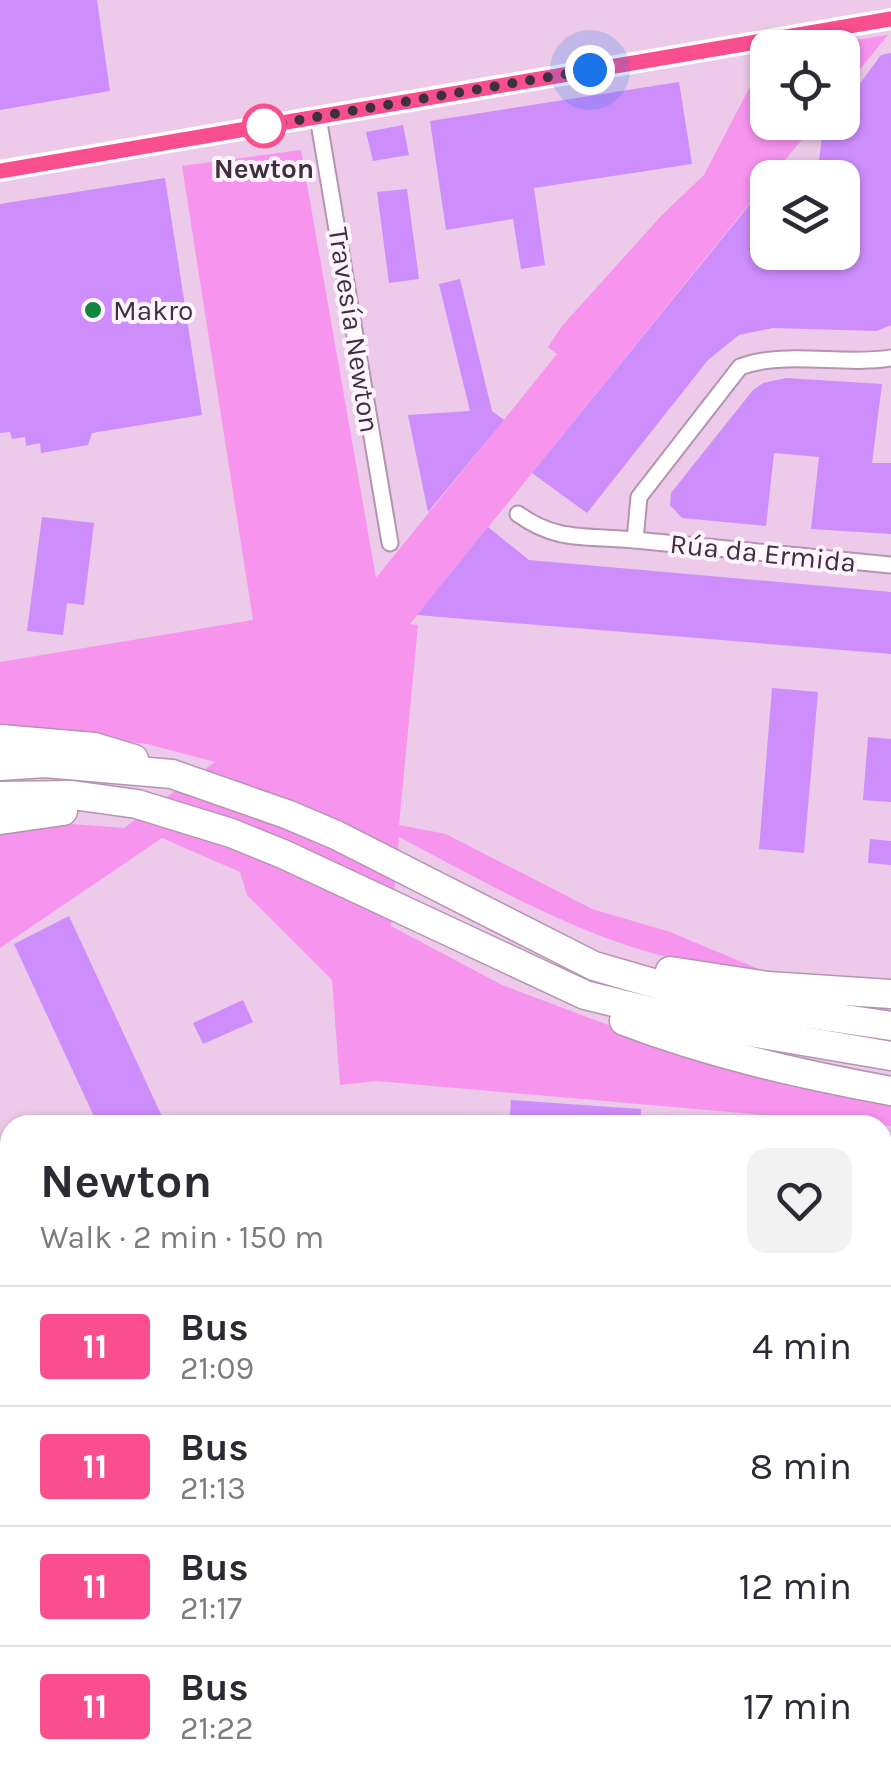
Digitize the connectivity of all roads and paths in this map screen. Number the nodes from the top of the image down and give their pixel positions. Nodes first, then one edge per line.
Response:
1 (891, 19) edge
2 (318, 117) junction
3 (0, 171) edge
4 (891, 358) edge
5 (518, 514) dead end
6 (635, 540) junction
7 (390, 543) dead end
8 (891, 565) edge
9 (0, 739) edge
10 (0, 766) edge
11 (172, 774) junction
12 (0, 796) edge
13 (0, 820) edge
14 (208, 826) junction
15 (524, 931) junction
16 (891, 994) edge
17 (586, 995) junction
18 (891, 1026) edge
19 (891, 1056) edge
20 (891, 1091) edge

1 - 2 street
2 - 3 street
2 - 7 street, Travesía Newton
4 - 6 street, Rúa da Ermida
5 - 6 street, Rúa da Ermida
6 - 8 street, Rúa da Ermida
9 - 11 highway
10 - 11 highway
11 - 15 highway
12 - 14 highway
13 - 14 highway
14 - 17 highway
15 - 16 highway
15 - 18 highway
17 - 19 highway
17 - 20 highway

